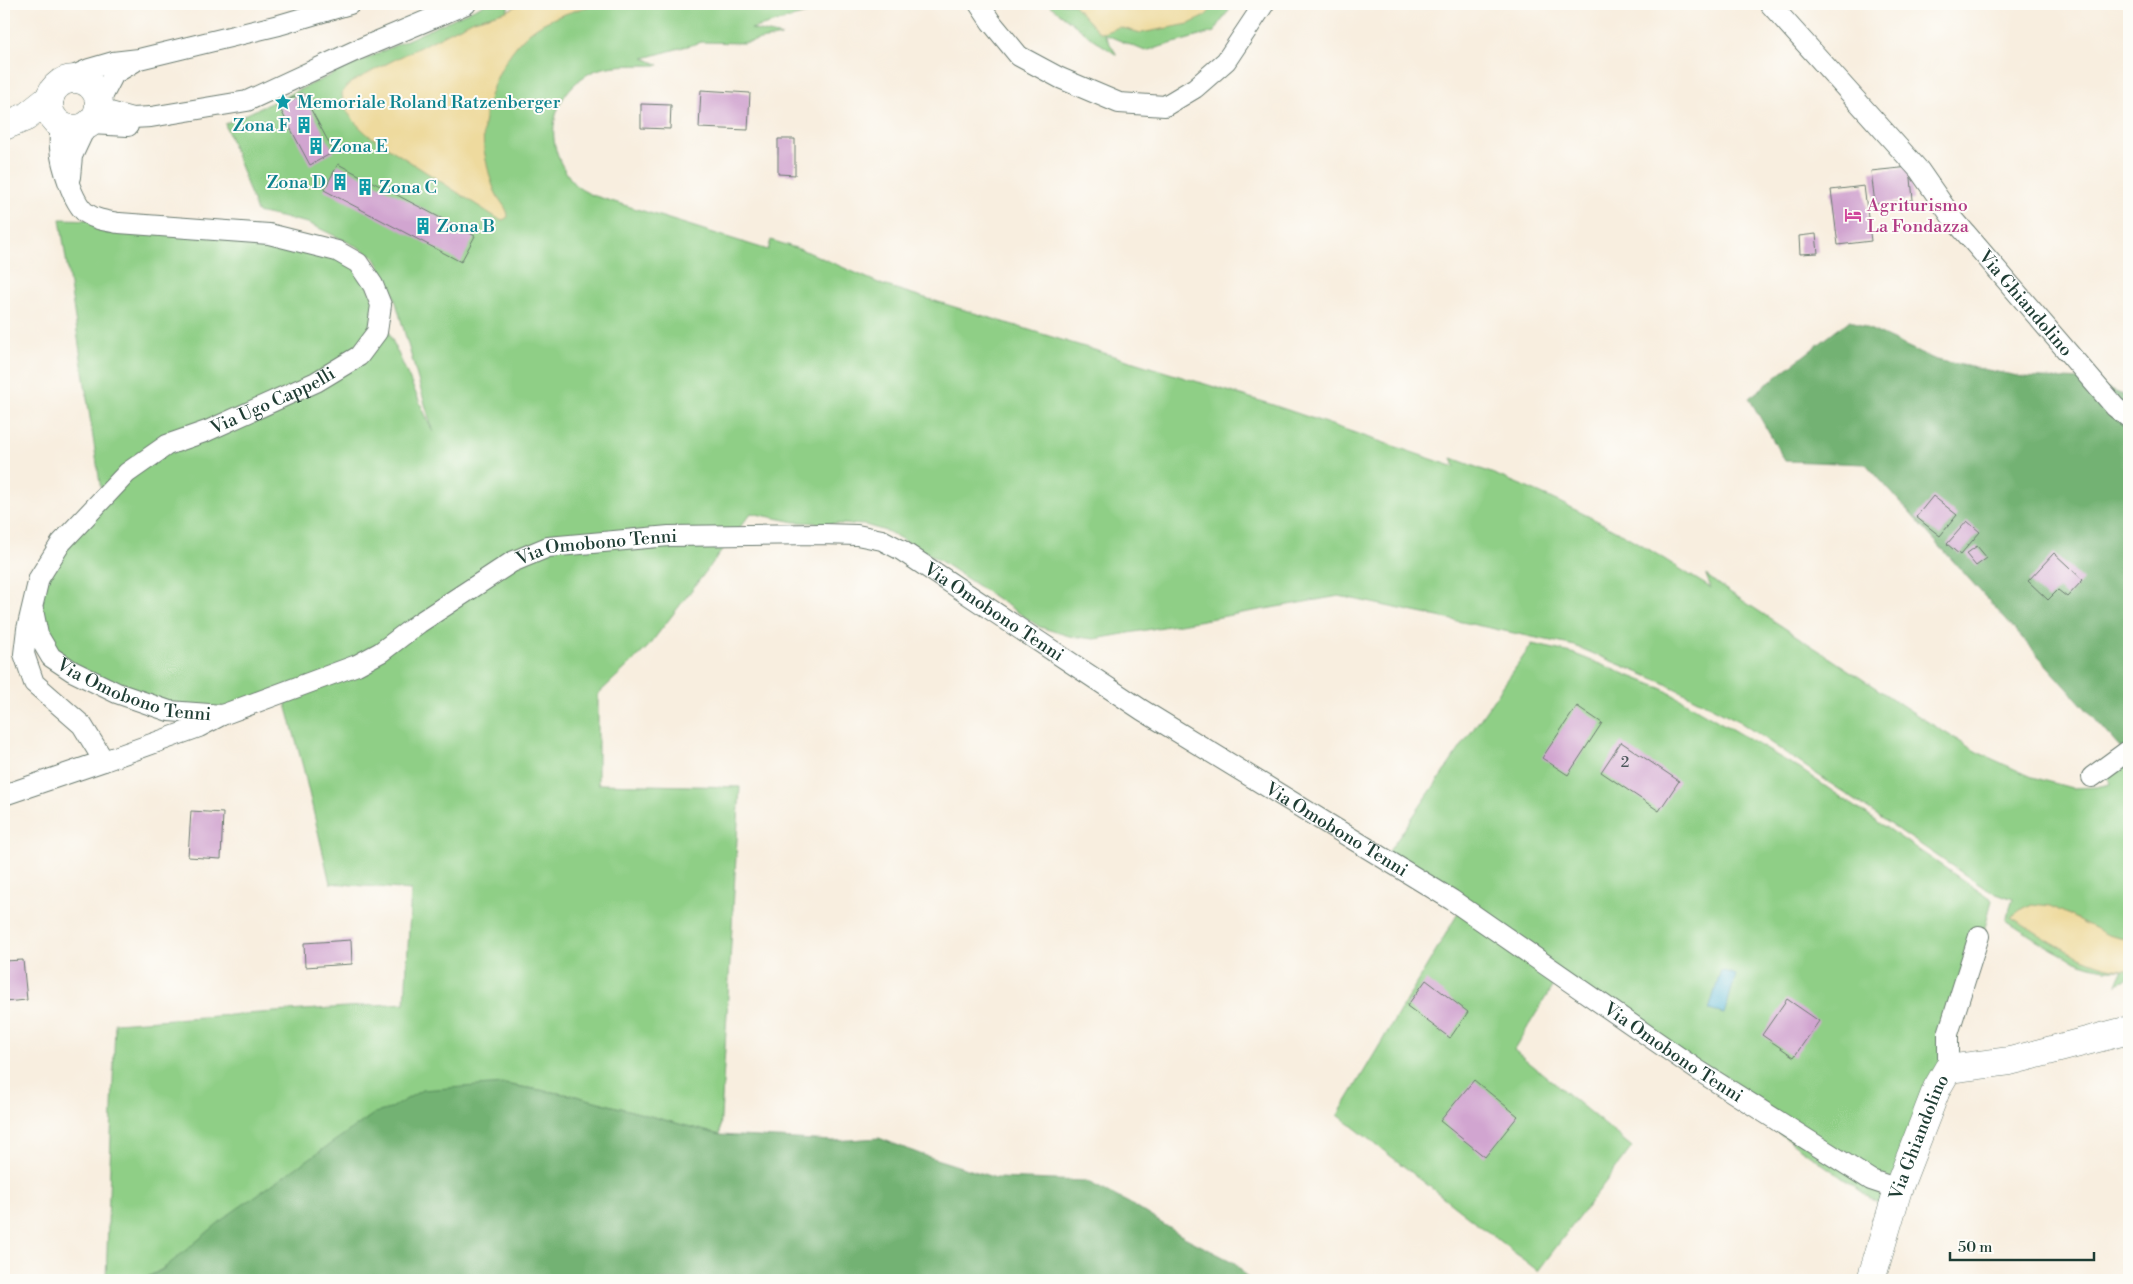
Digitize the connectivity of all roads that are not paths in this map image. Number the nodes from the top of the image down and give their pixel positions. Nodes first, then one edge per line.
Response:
1 (350, 4) edge
2 (466, 4) edge
3 (979, 4) edge
4 (1264, 4) edge
5 (1770, 4) edge
6 (139, 59) junction
7 (76, 111) junction
8 (4, 126) edge
9 (4, 133) edge
10 (2129, 418) edge
11 (33, 610) junction
12 (222, 715) junction
13 (2129, 750) edge
14 (104, 761) junction
15 (2092, 777) dead end
16 (4, 795) edge
17 (1979, 936) dead end
18 (2129, 1030) edge
19 (1948, 1069) junction
20 (1898, 1189) junction
21 (1871, 1280) edge

1 - 6 street
2 - 7 street
3 - 4 street
5 - 10 street, Via Ghiandolino
6 - 7 street
6 - 7 street
7 - 8 street
7 - 9 street
7 - 11 street, Via Ugo Cappelli
11 - 12 street, Via Omobono Tenni
11 - 14 street, Via Ugo Cappelli
12 - 14 street
12 - 20 street, Via Omobono Tenni
13 - 15 street
14 - 16 street
17 - 19 street, Via Ghiandolino
18 - 19 street
19 - 20 street, Via Ghiandolino
20 - 21 street, Via Ghiandolino

